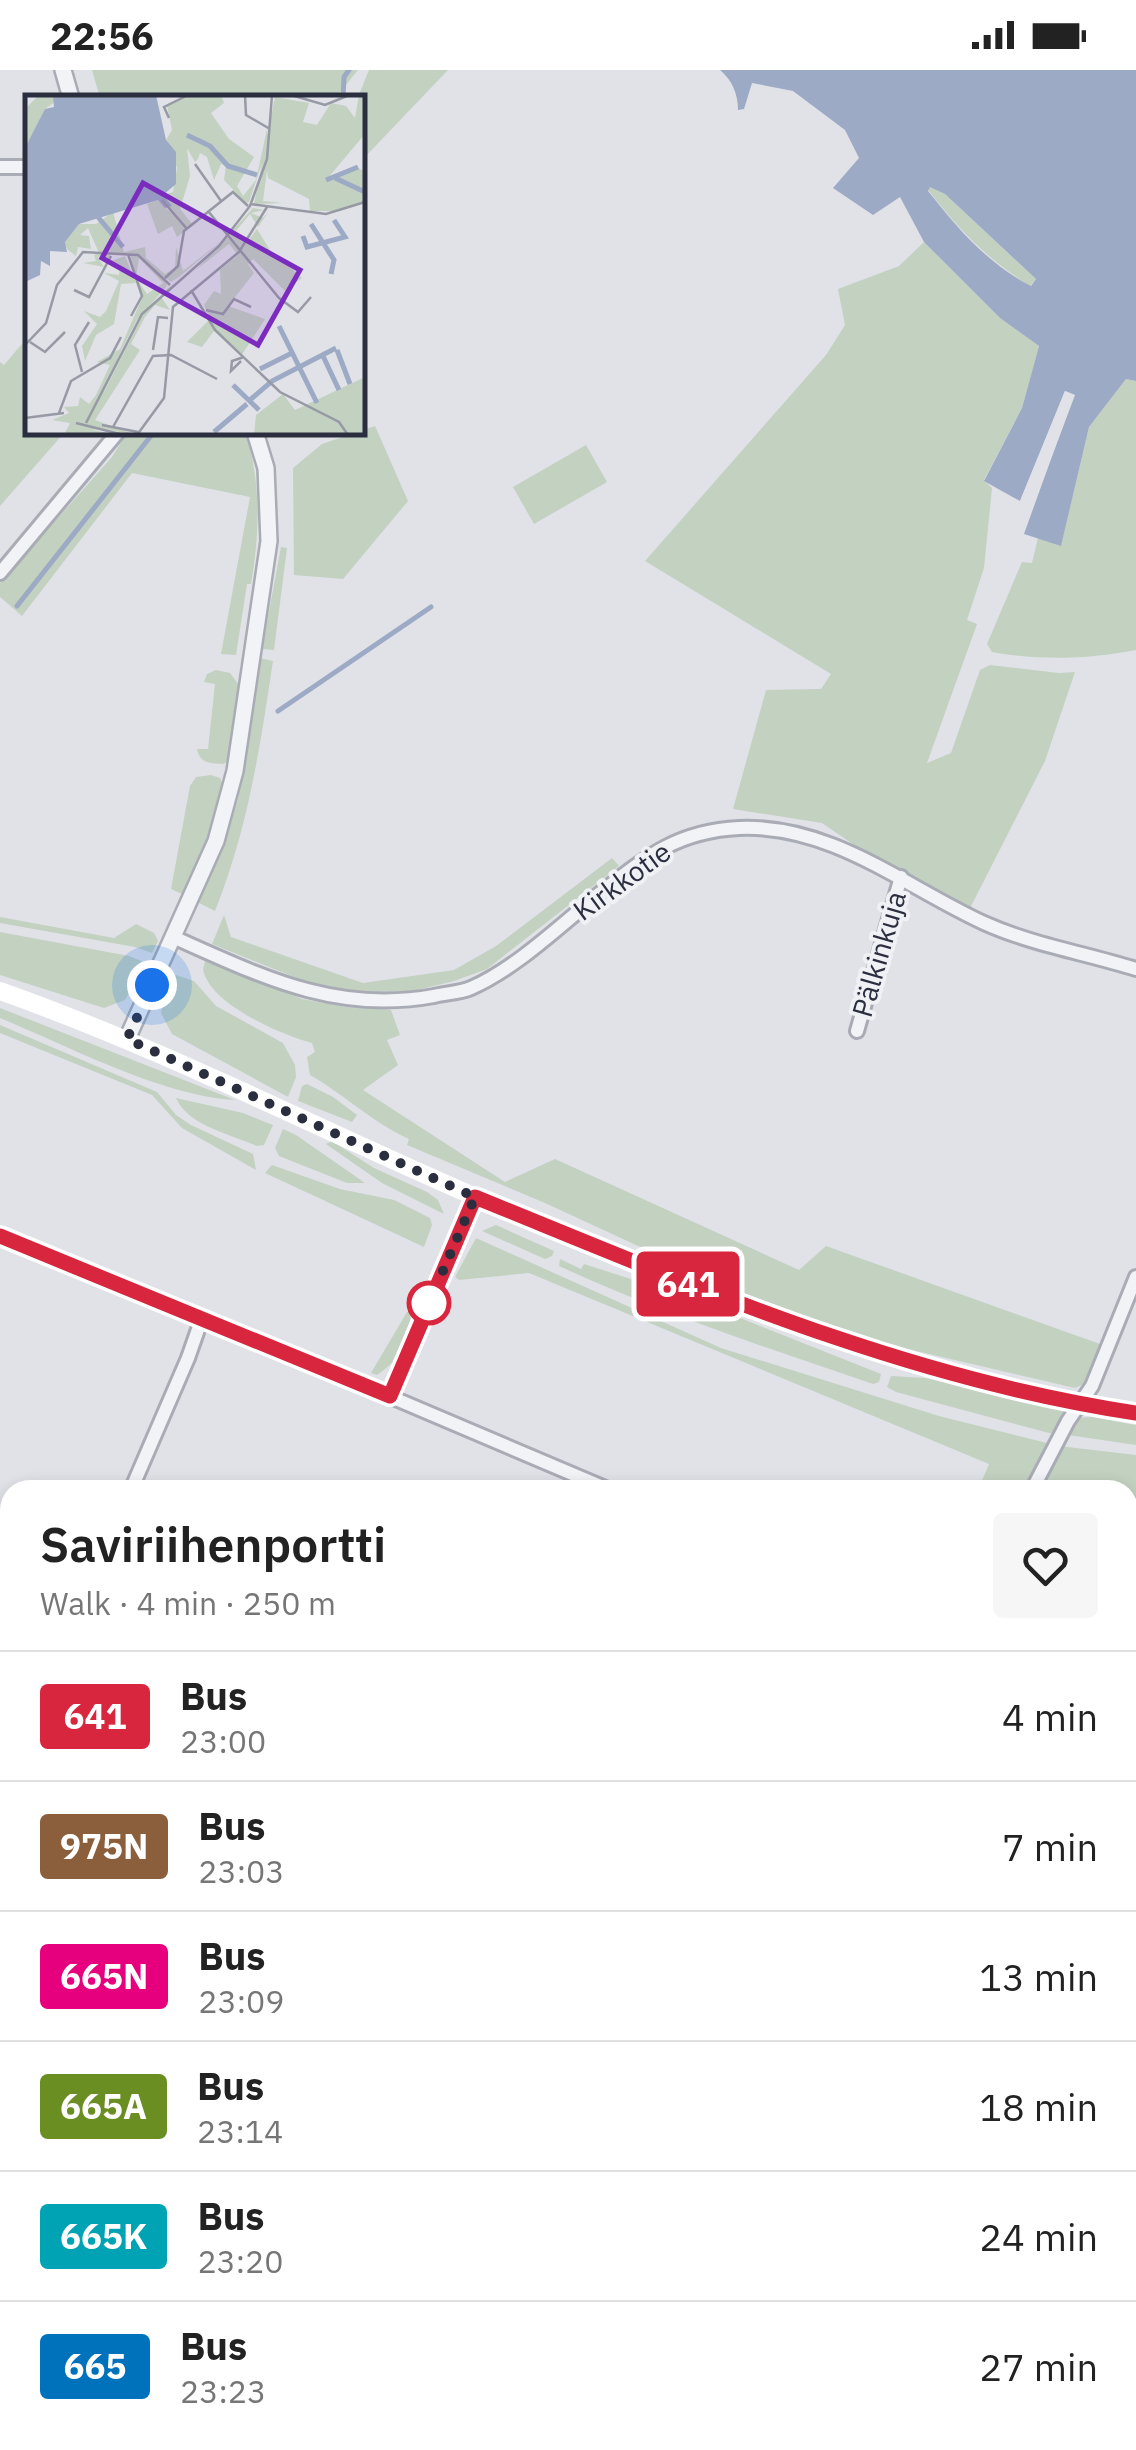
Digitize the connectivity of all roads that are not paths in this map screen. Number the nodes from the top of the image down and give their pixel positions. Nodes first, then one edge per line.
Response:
1 (63, 70) edge
2 (70, 95) edge
3 (115, 435) edge
4 (256, 435) edge
5 (0, 573) edge
6 (901, 877) junction
7 (173, 937) junction
8 (1136, 969) edge
9 (0, 992) edge
10 (857, 1031) dead end
11 (127, 1039) junction
12 (475, 1197) junction
13 (0, 1236) edge
14 (1136, 1277) edge
15 (202, 1318) junction
16 (390, 1396) junction
17 (1083, 1403) junction
18 (1136, 1413) edge
19 (135, 1480) edge
20 (587, 1480) edge
21 (1037, 1480) edge

1 - 2 street
3 - 5 street
4 - 7 street
6 - 7 street, Kirkkotie
6 - 8 street, Kirkkotie
6 - 10 street, Pälkinkuja
7 - 11 street
9 - 11 main road
11 - 12 main road
12 - 16 street
12 - 17 main road
13 - 15 street
14 - 17 street
15 - 16 street
15 - 19 street
16 - 20 street
17 - 18 main road
17 - 21 street

